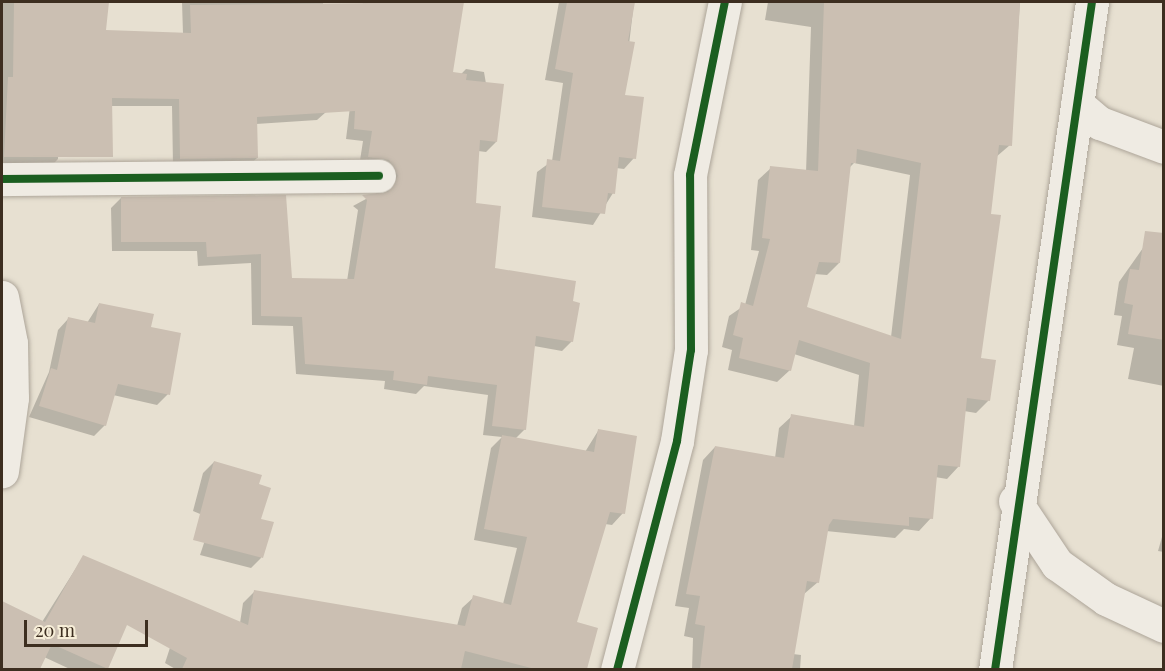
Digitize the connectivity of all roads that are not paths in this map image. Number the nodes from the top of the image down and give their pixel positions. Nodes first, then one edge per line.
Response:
1 (725, 2) edge
2 (1092, 2) edge
3 (1077, 104) junction
4 (1164, 147) edge
5 (379, 176) dead end
6 (2, 179) edge
7 (2, 297) edge
8 (2, 471) edge
9 (1016, 501) junction
10 (1164, 626) edge
11 (617, 669) edge
12 (995, 669) edge

1 - 11 street
2 - 3 street
3 - 4 street
3 - 9 street
5 - 6 street
7 - 8 street
9 - 10 street
9 - 12 street

